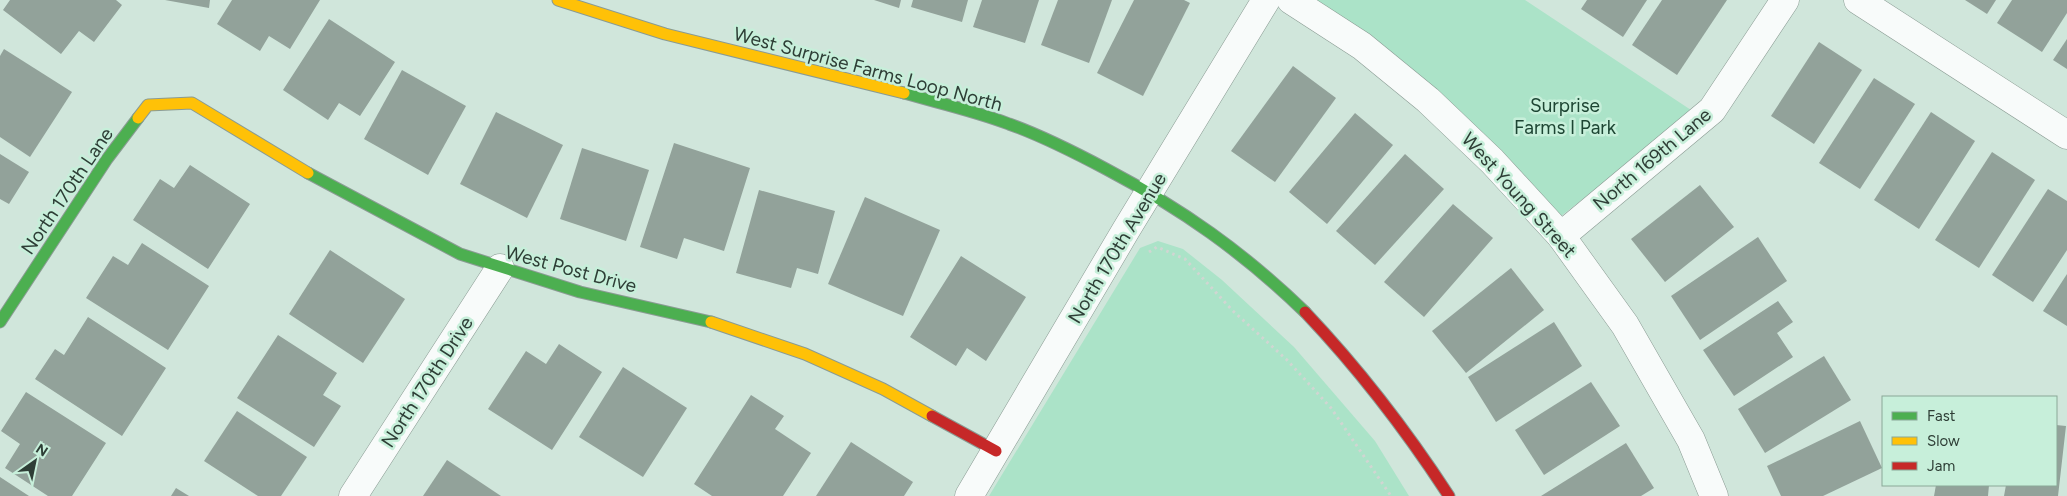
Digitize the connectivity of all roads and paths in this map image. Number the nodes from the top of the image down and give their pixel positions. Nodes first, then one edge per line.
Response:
1 (558, 0) edge
2 (1266, 0) edge
3 (1291, 0) edge
4 (1785, 0) edge
5 (1858, 0) edge
6 (148, 105) joint
7 (2067, 134) edge
8 (1150, 192) junction
9 (1561, 236) junction
10 (1143, 257) dead end
11 (500, 268) junction
12 (0, 322) edge
13 (996, 451) junction
14 (354, 496) edge
15 (969, 496) edge
16 (1391, 496) edge
17 (1449, 496) edge
18 (1714, 496) edge

1 - 8 street, West Surprise Farms Loop North
2 - 8 street, North 170th Avenue
3 - 9 street, West Young Street
4 - 9 street, North 169th Lane
5 - 7 street
6 - 11 street, West Post Drive
6 - 12 street, North 170th Lane
8 - 13 street, North 170th Avenue
8 - 17 street, West Surprise Farms Loop North
9 - 18 street, West Young Street
10 - 16 path
11 - 13 street, West Post Drive
11 - 14 street, North 170th Drive
13 - 15 street, North 170th Avenue

